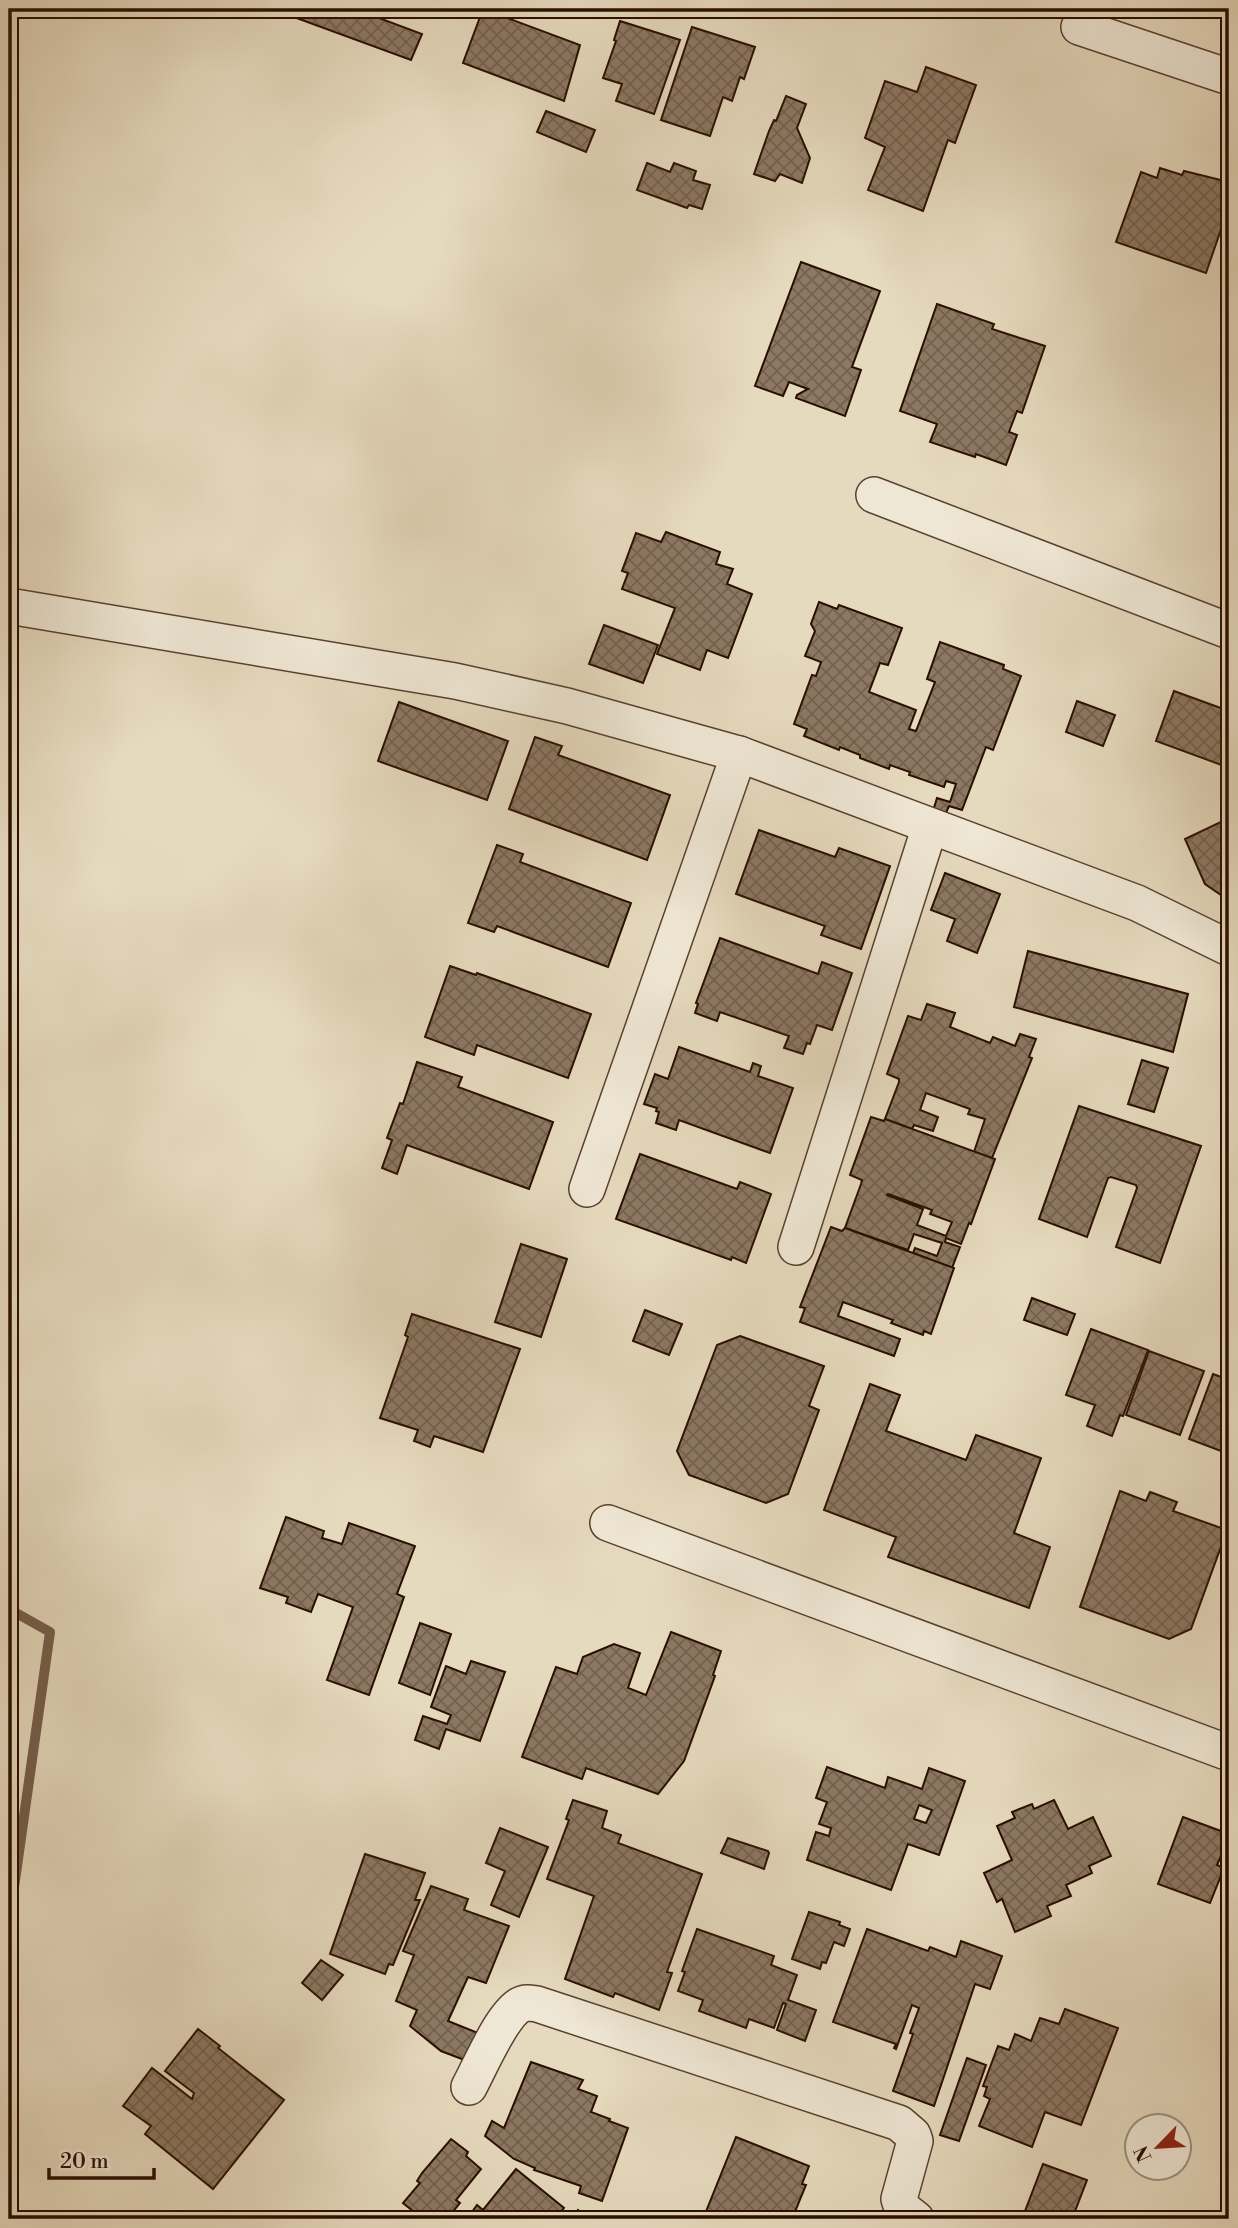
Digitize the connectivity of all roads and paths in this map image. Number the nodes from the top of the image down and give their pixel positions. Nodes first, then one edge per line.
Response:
1 (1079, 27) dead end
2 (1229, 77) edge
3 (874, 495) dead end
4 (9, 606) edge
5 (1229, 631) edge
6 (739, 754) junction
7 (930, 826) junction
8 (1229, 948) edge
9 (587, 1189) dead end
10 (796, 1247) dead end
11 (608, 1523) dead end
12 (1229, 1753) edge
13 (469, 2087) dead end
14 (916, 2219) edge

1 - 2 street
3 - 5 street
4 - 6 street
6 - 7 street
6 - 9 street
7 - 8 street
7 - 10 street
11 - 12 street
13 - 14 street

